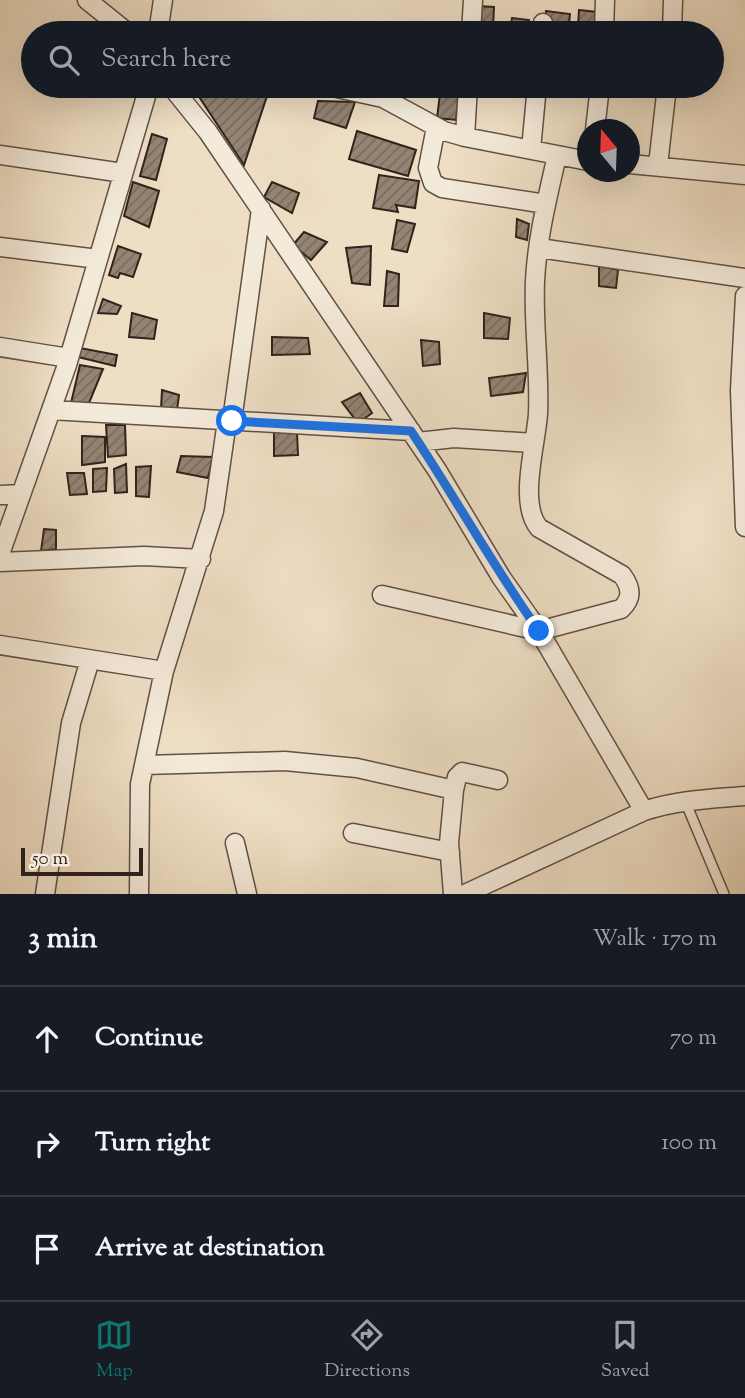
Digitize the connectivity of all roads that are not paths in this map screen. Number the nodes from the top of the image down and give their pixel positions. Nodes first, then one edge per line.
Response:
1 (87, 0) edge
2 (163, 0) edge
3 (473, 0) edge
4 (605, 0) edge
5 (673, 0) edge
6 (113, 21) edge
7 (160, 21) edge
8 (472, 21) edge
9 (604, 21) edge
10 (672, 21) edge
11 (145, 98) edge
12 (181, 98) edge
13 (383, 98) edge
14 (467, 98) edge
15 (536, 98) edge
16 (599, 98) edge
17 (666, 98) edge
18 (596, 119) edge
19 (436, 127) junction
20 (465, 137) junction
21 (531, 149) junction
22 (0, 155) edge
23 (557, 155) junction
24 (577, 159) edge
25 (640, 164) edge
26 (658, 165) junction
27 (123, 173) junction
28 (745, 175) edge
29 (546, 204) junction
30 (261, 209) junction
31 (0, 247) edge
32 (539, 248) junction
33 (98, 259) junction
34 (745, 278) edge
35 (745, 296) edge
36 (0, 347) edge
37 (69, 358) junction
38 (51, 410) junction
39 (230, 421) junction
40 (414, 436) junction
41 (534, 443) junction
42 (21, 494) junction
43 (0, 495) edge
44 (745, 527) edge
45 (0, 554) edge
46 (201, 559) junction
47 (0, 562) edge
48 (382, 595) dead end
49 (539, 631) junction
50 (0, 645) edge
51 (90, 660) junction
52 (163, 671) junction
53 (145, 765) junction
54 (498, 780) dead end
55 (454, 790) junction
56 (745, 796) edge
57 (685, 801) junction
58 (644, 811) junction
59 (353, 833) dead end
60 (235, 843) dead end
61 (450, 852) junction
62 (45, 894) edge
63 (139, 894) edge
64 (247, 894) edge
65 (453, 894) edge
66 (465, 894) edge
67 (724, 894) edge

1 - 6 street
2 - 7 street
3 - 8 street
4 - 9 street
5 - 10 street
11 - 27 street
12 - 30 street
13 - 19 street
14 - 20 street
15 - 21 street
16 - 18 street
17 - 26 street
19 - 20 street
19 - 29 street
20 - 21 street
21 - 23 street
22 - 27 street
23 - 24 street
23 - 29 street
25 - 26 street
26 - 28 street
27 - 33 street
29 - 32 street
30 - 39 street
30 - 40 street
31 - 33 street
32 - 34 street
32 - 41 street
33 - 37 street
35 - 44 street
36 - 37 street
37 - 38 street
38 - 39 street
38 - 42 street
39 - 40 street
39 - 46 street
40 - 41 street
40 - 49 street
41 - 49 street
42 - 43 street
42 - 45 street
46 - 47 street
46 - 52 street
48 - 49 street
49 - 58 street
50 - 51 street
51 - 52 street
51 - 62 street
52 - 53 street
53 - 55 street
53 - 63 street
54 - 55 street
55 - 61 street
56 - 57 street
57 - 58 street
57 - 67 lane
58 - 66 street
59 - 61 street
60 - 64 street
61 - 65 street

